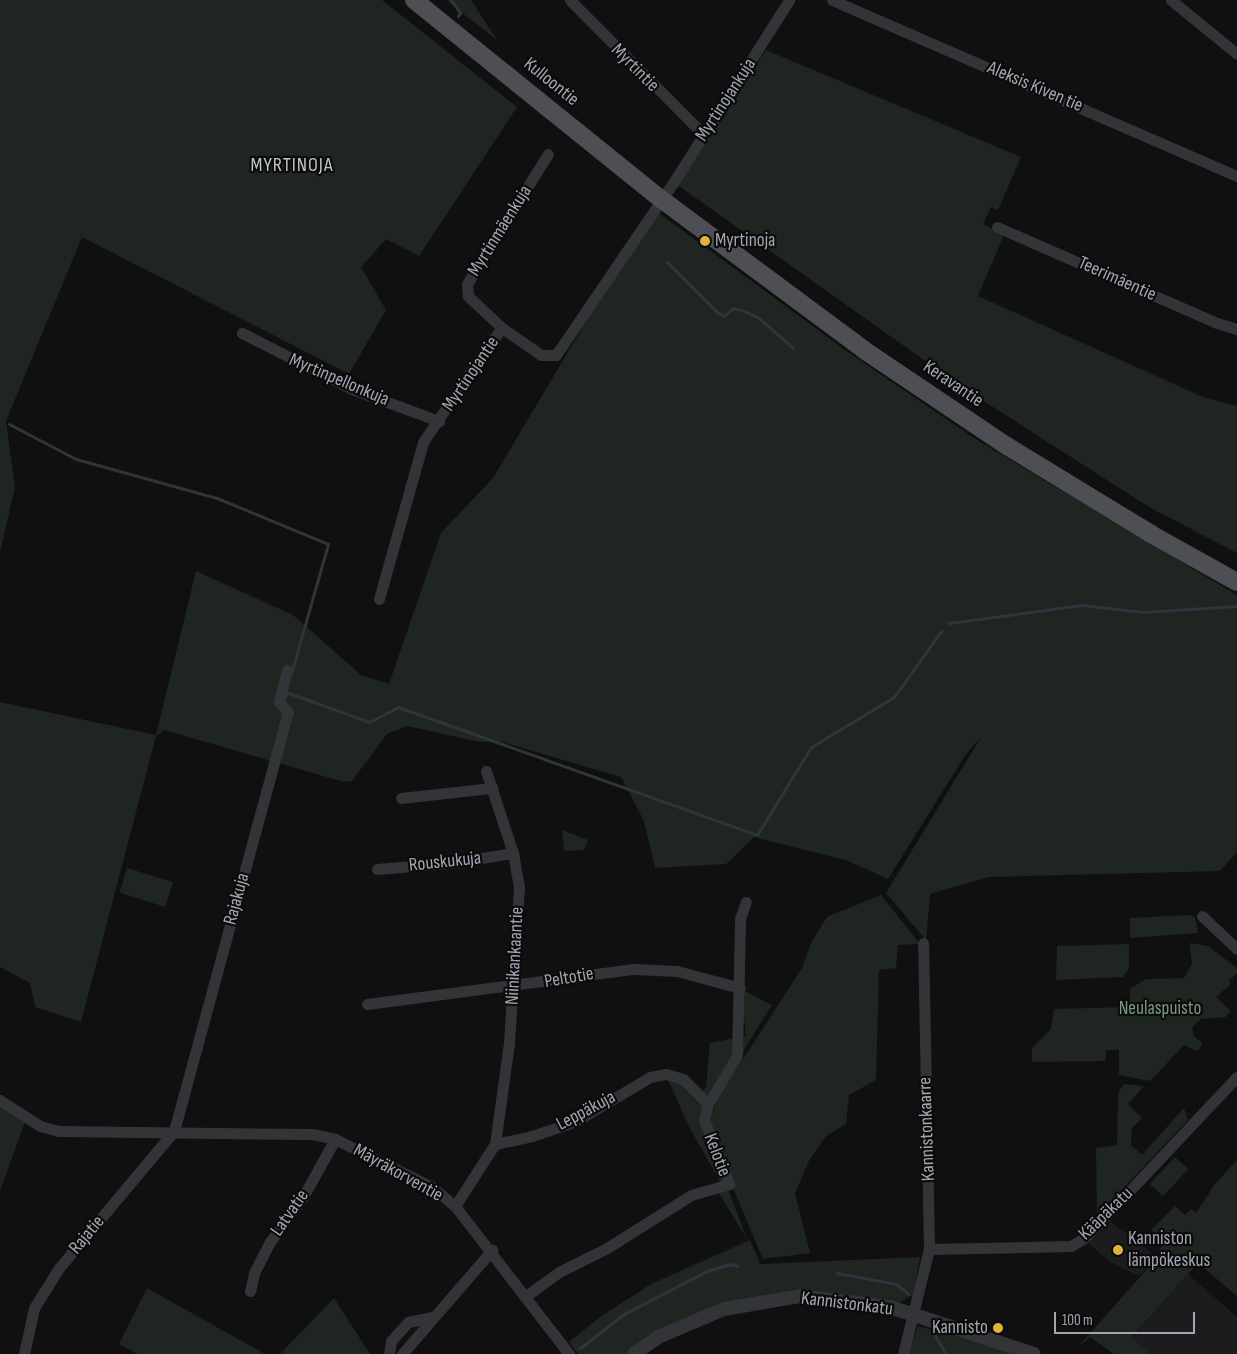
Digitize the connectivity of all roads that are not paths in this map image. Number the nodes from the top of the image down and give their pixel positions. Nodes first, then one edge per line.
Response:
1 (414, 0) edge
2 (570, 0) edge
3 (789, 0) edge
4 (832, 0) edge
5 (1170, 0) edge
6 (1237, 54) edge
7 (703, 134) junction
8 (548, 154) dead end
9 (1237, 176) edge
10 (661, 199) junction
11 (997, 227) dead end
12 (502, 328) junction
13 (1237, 329) edge
14 (242, 334) dead end
15 (439, 421) junction
16 (1237, 582) edge
17 (378, 599) dead end
18 (288, 670) dead end
19 (486, 771) dead end
20 (492, 788) junction
21 (401, 798) dead end
22 (513, 853) junction
23 (377, 869) dead end
24 (746, 902) dead end
25 (1202, 916) dead end
26 (923, 943) dead end
27 (1237, 949) edge
28 (514, 987) junction
29 (740, 988) junction
30 (367, 1004) dead end
31 (1237, 1077) edge
32 (0, 1100) edge
33 (708, 1104) junction
34 (174, 1130) junction
35 (335, 1139) junction
36 (495, 1144) junction
37 (455, 1206) junction
38 (929, 1249) junction
39 (492, 1250) junction
40 (250, 1291) dead end
41 (526, 1296) junction
42 (915, 1314) junction
43 (432, 1317) junction
44 (24, 1354) edge
45 (390, 1354) edge
46 (402, 1354) edge
47 (569, 1354) edge
48 (634, 1354) edge
49 (903, 1354) edge
50 (1034, 1354) edge

1 - 10 main road, Kulloontie
2 - 7 street, Myrtintie
3 - 7 street, Myrtinojankuja
4 - 9 street, Aleksis Kiven tie
5 - 6 street
7 - 10 street, Myrtinojankuja
8 - 12 street, Myrtinmäenkuja
10 - 12 street, Myrtinojantie
10 - 16 main road, Keravantie
11 - 13 street, Teerimäentie
12 - 15 street, Myrtinojantie
14 - 15 street, Myrtinpellonkuja
15 - 17 street, Myrtinojantie
18 - 34 street, Rajakuja
19 - 20 street, Niinikankaantie
20 - 21 street
20 - 22 street, Niinikankaantie
22 - 23 street, Rouskukuja
22 - 28 street, Niinikankaantie
24 - 29 street, Kelotie
25 - 27 street
26 - 38 street, Kannistonkaarre
28 - 29 street, Peltotie
28 - 30 street, Peltotie
28 - 36 street, Niinikankaantie
29 - 33 street, Kelotie
31 - 38 street, Kääpäkatu
32 - 34 street, Mäyräkorventie
33 - 36 street, Leppäkuja
33 - 41 street, Kelotie
34 - 35 street, Mäyräkorventie
34 - 44 street, Rajatie
35 - 37 street, Mäyräkorventie
35 - 40 street, Latvatie
36 - 37 street
37 - 39 street, Mäyräkorventie
38 - 42 street, Kannistonkaarre
39 - 41 street, Mäyräkorventie
39 - 43 street
41 - 47 street, Mäyräkorventie
42 - 48 street, Kannistonkatu
42 - 49 street, Kannistonkaarre
42 - 50 street, Kannistonkatu
43 - 45 street
43 - 46 street

